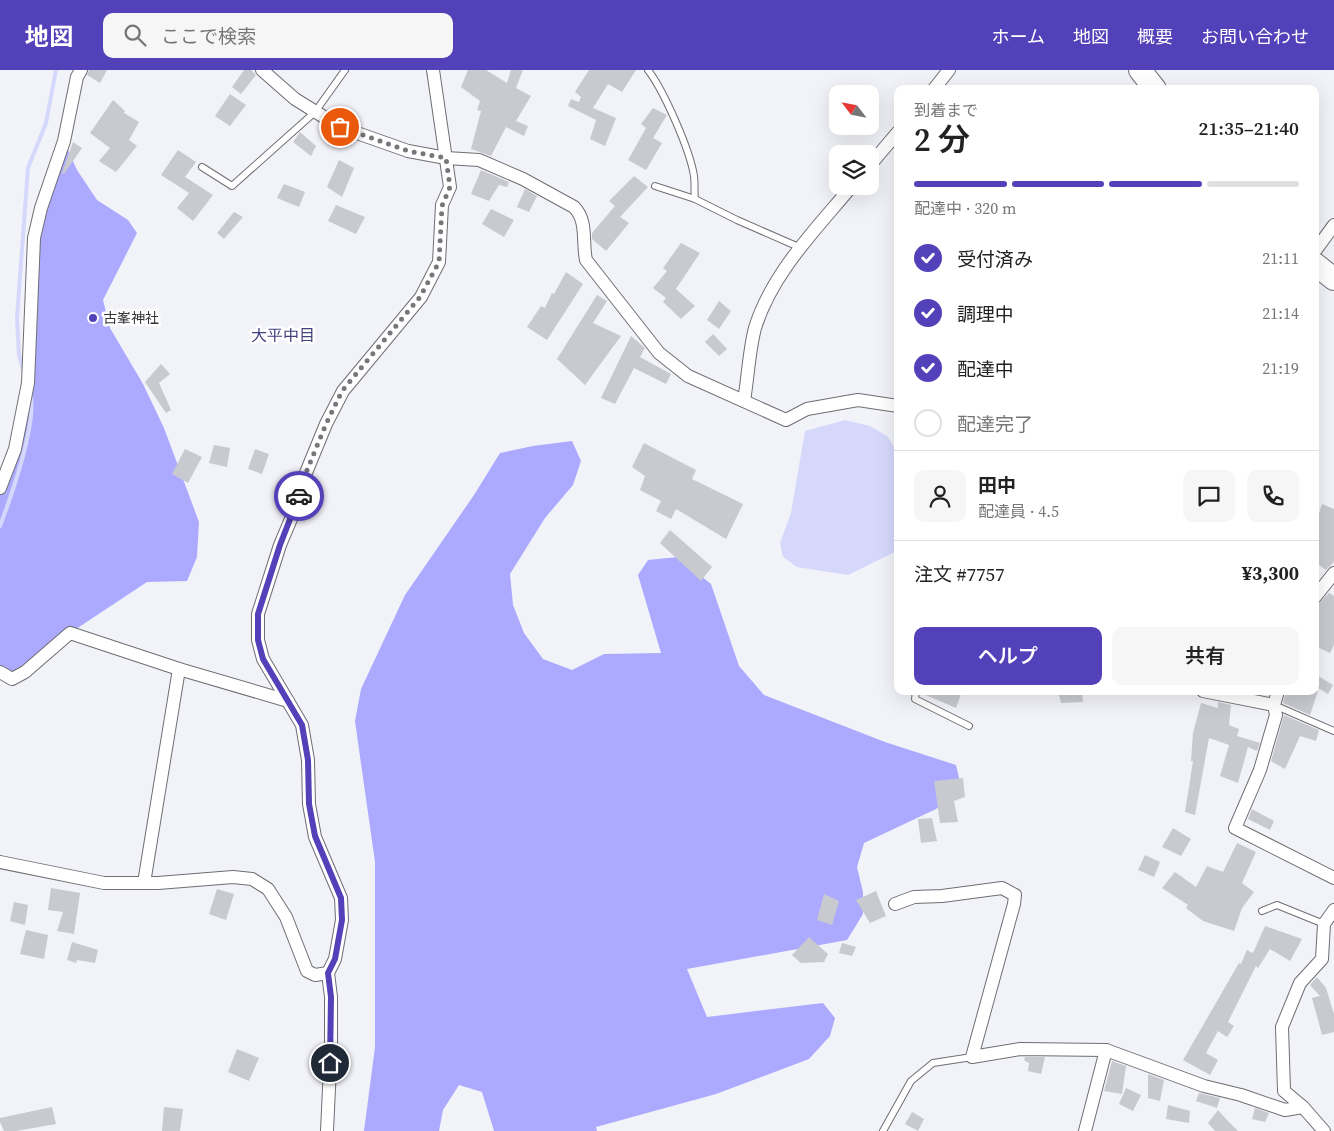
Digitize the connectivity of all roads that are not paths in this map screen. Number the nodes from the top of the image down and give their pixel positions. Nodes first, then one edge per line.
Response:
1 (81, 70) edge
2 (262, 70) edge
3 (345, 70) edge
4 (433, 70) edge
5 (648, 70) edge
6 (950, 70) edge
7 (1140, 70) edge
8 (937, 85) edge
9 (1152, 85) edge
10 (315, 112) junction
11 (894, 137) edge
12 (879, 154) edge
13 (446, 158) junction
14 (202, 167) dead end
15 (655, 186) dead end
16 (845, 195) edge
17 (695, 199) junction
18 (1334, 225) edge
19 (1319, 246) edge
20 (801, 248) junction
21 (1319, 267) edge
22 (1334, 279) edge
23 (744, 401) junction
24 (894, 405) edge
25 (0, 488) edge
26 (1334, 573) edge
27 (1319, 592) edge
28 (179, 669) junction
29 (0, 672) edge
30 (916, 695) edge
31 (1223, 695) edge
32 (1277, 695) edge
33 (288, 701) junction
34 (1274, 705) junction
35 (969, 726) dead end
36 (1334, 731) edge
37 (0, 862) edge
38 (1334, 878) edge
39 (144, 883) junction
40 (895, 904) dead end
41 (1334, 910) edge
42 (1262, 912) dead end
43 (1329, 926) edge
44 (328, 973) junction
45 (1106, 1050) junction
46 (972, 1056) junction
47 (1303, 1107) junction
48 (327, 1131) edge
49 (884, 1131) edge
50 (1085, 1131) edge
51 (1324, 1131) edge

1 - 25 street
2 - 10 street
3 - 10 lane
4 - 13 street
5 - 17 lane
6 - 8 street
7 - 9 highway
10 - 13 street
10 - 14 lane
11 - 12 street
13 - 23 street
13 - 33 street
15 - 17 lane
16 - 20 street
17 - 20 lane
18 - 19 street
20 - 23 street
21 - 22 highway
23 - 24 street
26 - 27 street
28 - 29 street
28 - 33 street
28 - 39 street
30 - 35 lane
31 - 34 street
32 - 34 street
33 - 44 street
34 - 36 lane
34 - 38 street
37 - 39 street
39 - 44 street
40 - 46 street
41 - 43 street
42 - 43 lane
43 - 47 street
44 - 48 street
45 - 46 street
45 - 47 street
45 - 50 street
46 - 49 lane
47 - 51 street

